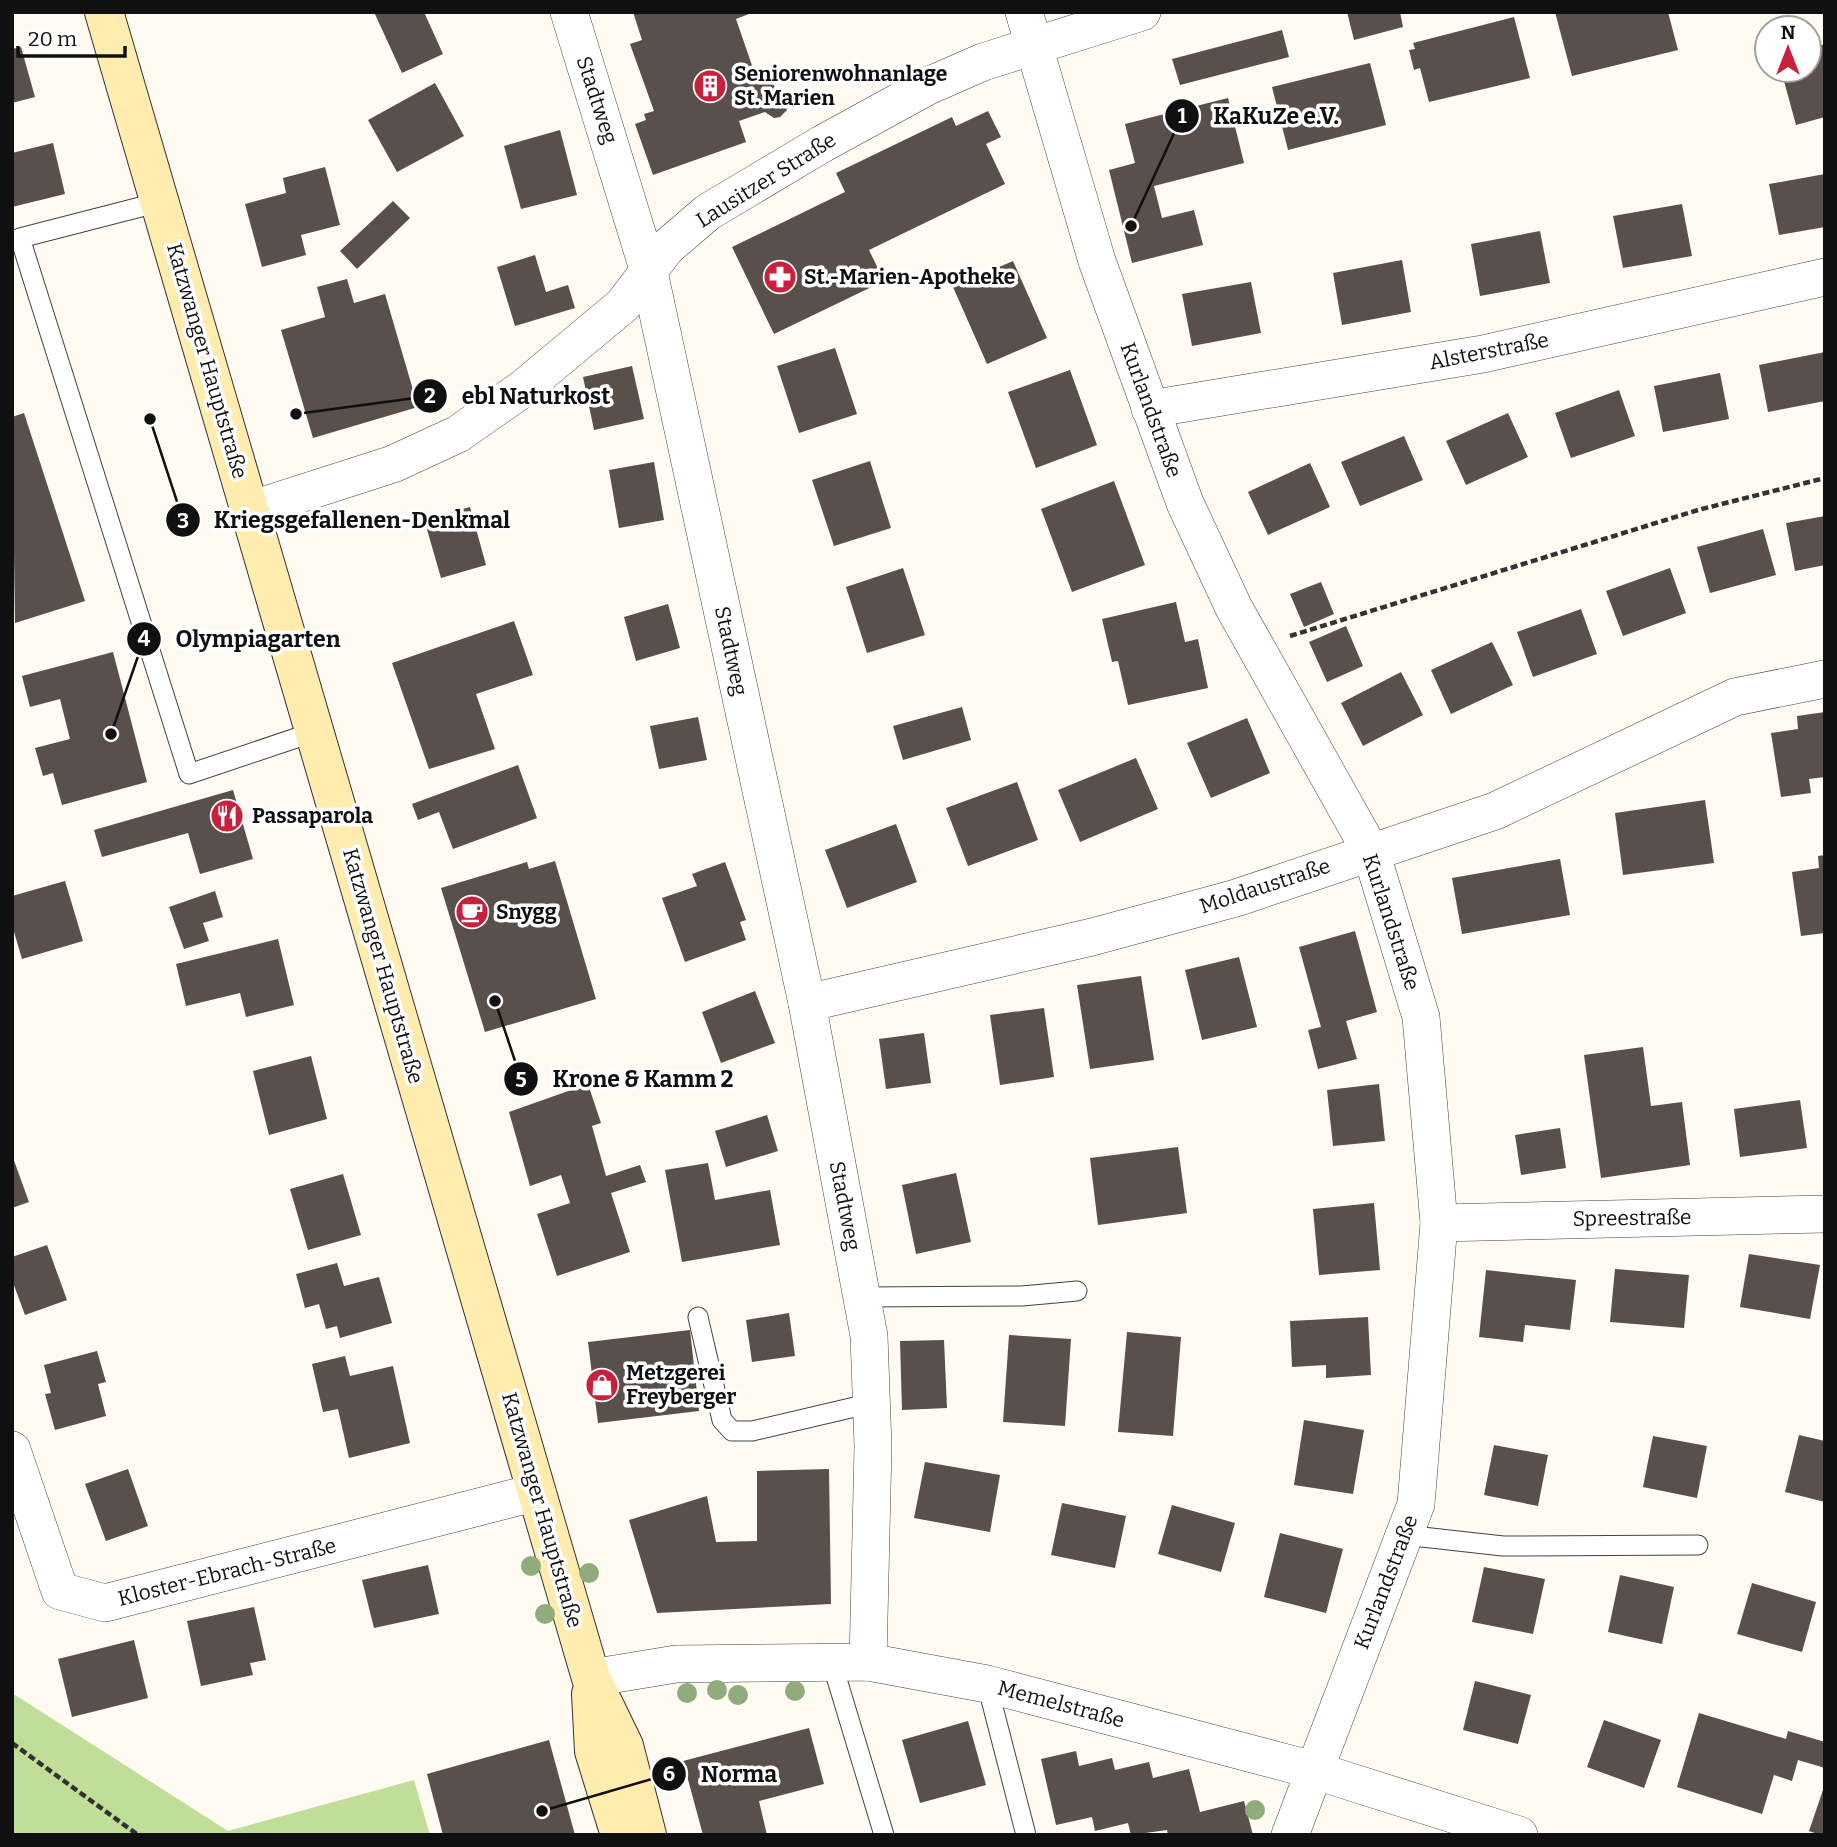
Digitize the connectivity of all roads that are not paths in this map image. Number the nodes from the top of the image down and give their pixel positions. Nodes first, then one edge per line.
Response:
1 (104, 12) edge
2 (569, 12) edge
3 (1142, 12) edge
4 (1028, 29) edge
5 (160, 202) junction
6 (649, 271) junction
7 (1825, 277) edge
8 (1150, 409) junction
9 (250, 510) junction
10 (1825, 679) edge
11 (314, 732) junction
12 (1371, 852) junction
13 (807, 1003) junction
14 (1825, 1214) edge
15 (1439, 1223) junction
16 (1077, 1292) dead end
17 (862, 1297) junction
18 (698, 1317) dead end
19 (872, 1403) junction
20 (12, 1450) edge
21 (537, 1492) junction
22 (1404, 1535) junction
23 (1698, 1545) dead end
24 (850, 1662) junction
25 (591, 1678) junction
26 (986, 1684) junction
27 (1313, 1770) junction
28 (620, 1835) edge
29 (647, 1835) edge
30 (884, 1835) edge
31 (1026, 1835) edge
32 (1290, 1835) edge
33 (1519, 1835) edge

1 - 5 main road, Katzwanger Hauptstraße
2 - 6 street, Stadtweg
3 - 4 street, Lausitzer Straße
4 - 6 street, Lausitzer Straße
4 - 8 street, Kurlandstraße
5 - 9 main road, Katzwanger Hauptstraße
5 - 11 lane
6 - 9 street, Lausitzer Straße
6 - 13 street, Stadtweg
7 - 8 street, Alsterstraße
8 - 12 street, Kurlandstraße
9 - 11 main road, Katzwanger Hauptstraße
10 - 12 street, Moldaustraße
11 - 21 main road, Katzwanger Hauptstraße
12 - 13 street, Moldaustraße
12 - 15 street, Kurlandstraße
13 - 17 street, Stadtweg
14 - 15 street, Spreestraße
15 - 22 street, Kurlandstraße
16 - 17 lane
17 - 19 street, Stadtweg
18 - 19 lane
19 - 24 street, Stadtweg
20 - 21 street, Kloster-Ebrach-Straße
21 - 25 main road, Katzwanger Hauptstraße
22 - 23 lane
22 - 27 street, Kurlandstraße
24 - 25 street, Memelstraße
24 - 26 street, Memelstraße
24 - 30 lane
25 - 28 main road, Katzwanger Hauptstraße
25 - 29 main road, Katzwanger Hauptstraße
26 - 27 street, Memelstraße
26 - 31 lane
27 - 32 street, Kurlandstraße
27 - 33 street, Memelstraße

